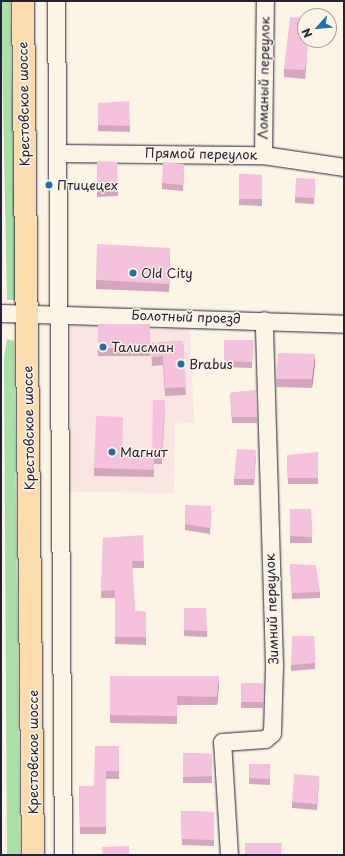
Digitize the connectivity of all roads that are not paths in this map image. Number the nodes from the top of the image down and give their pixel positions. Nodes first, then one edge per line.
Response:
1 (23, 1) edge
2 (56, 1) edge
3 (265, 1) edge
4 (58, 153) junction
5 (263, 155) junction
6 (344, 167) edge
7 (1, 313) edge
8 (27, 313) junction
9 (60, 313) junction
10 (264, 320) junction
11 (344, 324) edge
12 (34, 855) edge
13 (63, 855) edge
14 (228, 855) edge

1 - 8 main road, Крестовское шоссе
2 - 4 street
3 - 5 street, Ломаный переулок
4 - 5 street, Прямой переулок
4 - 9 street
5 - 6 street, Прямой переулок
7 - 8 street, Болотный проезд
8 - 9 street, Болотный проезд
8 - 12 main road, Крестовское шоссе
9 - 10 street, Болотный проезд
9 - 13 street
10 - 11 street, Болотный проезд
10 - 14 street, Зимний переулок

